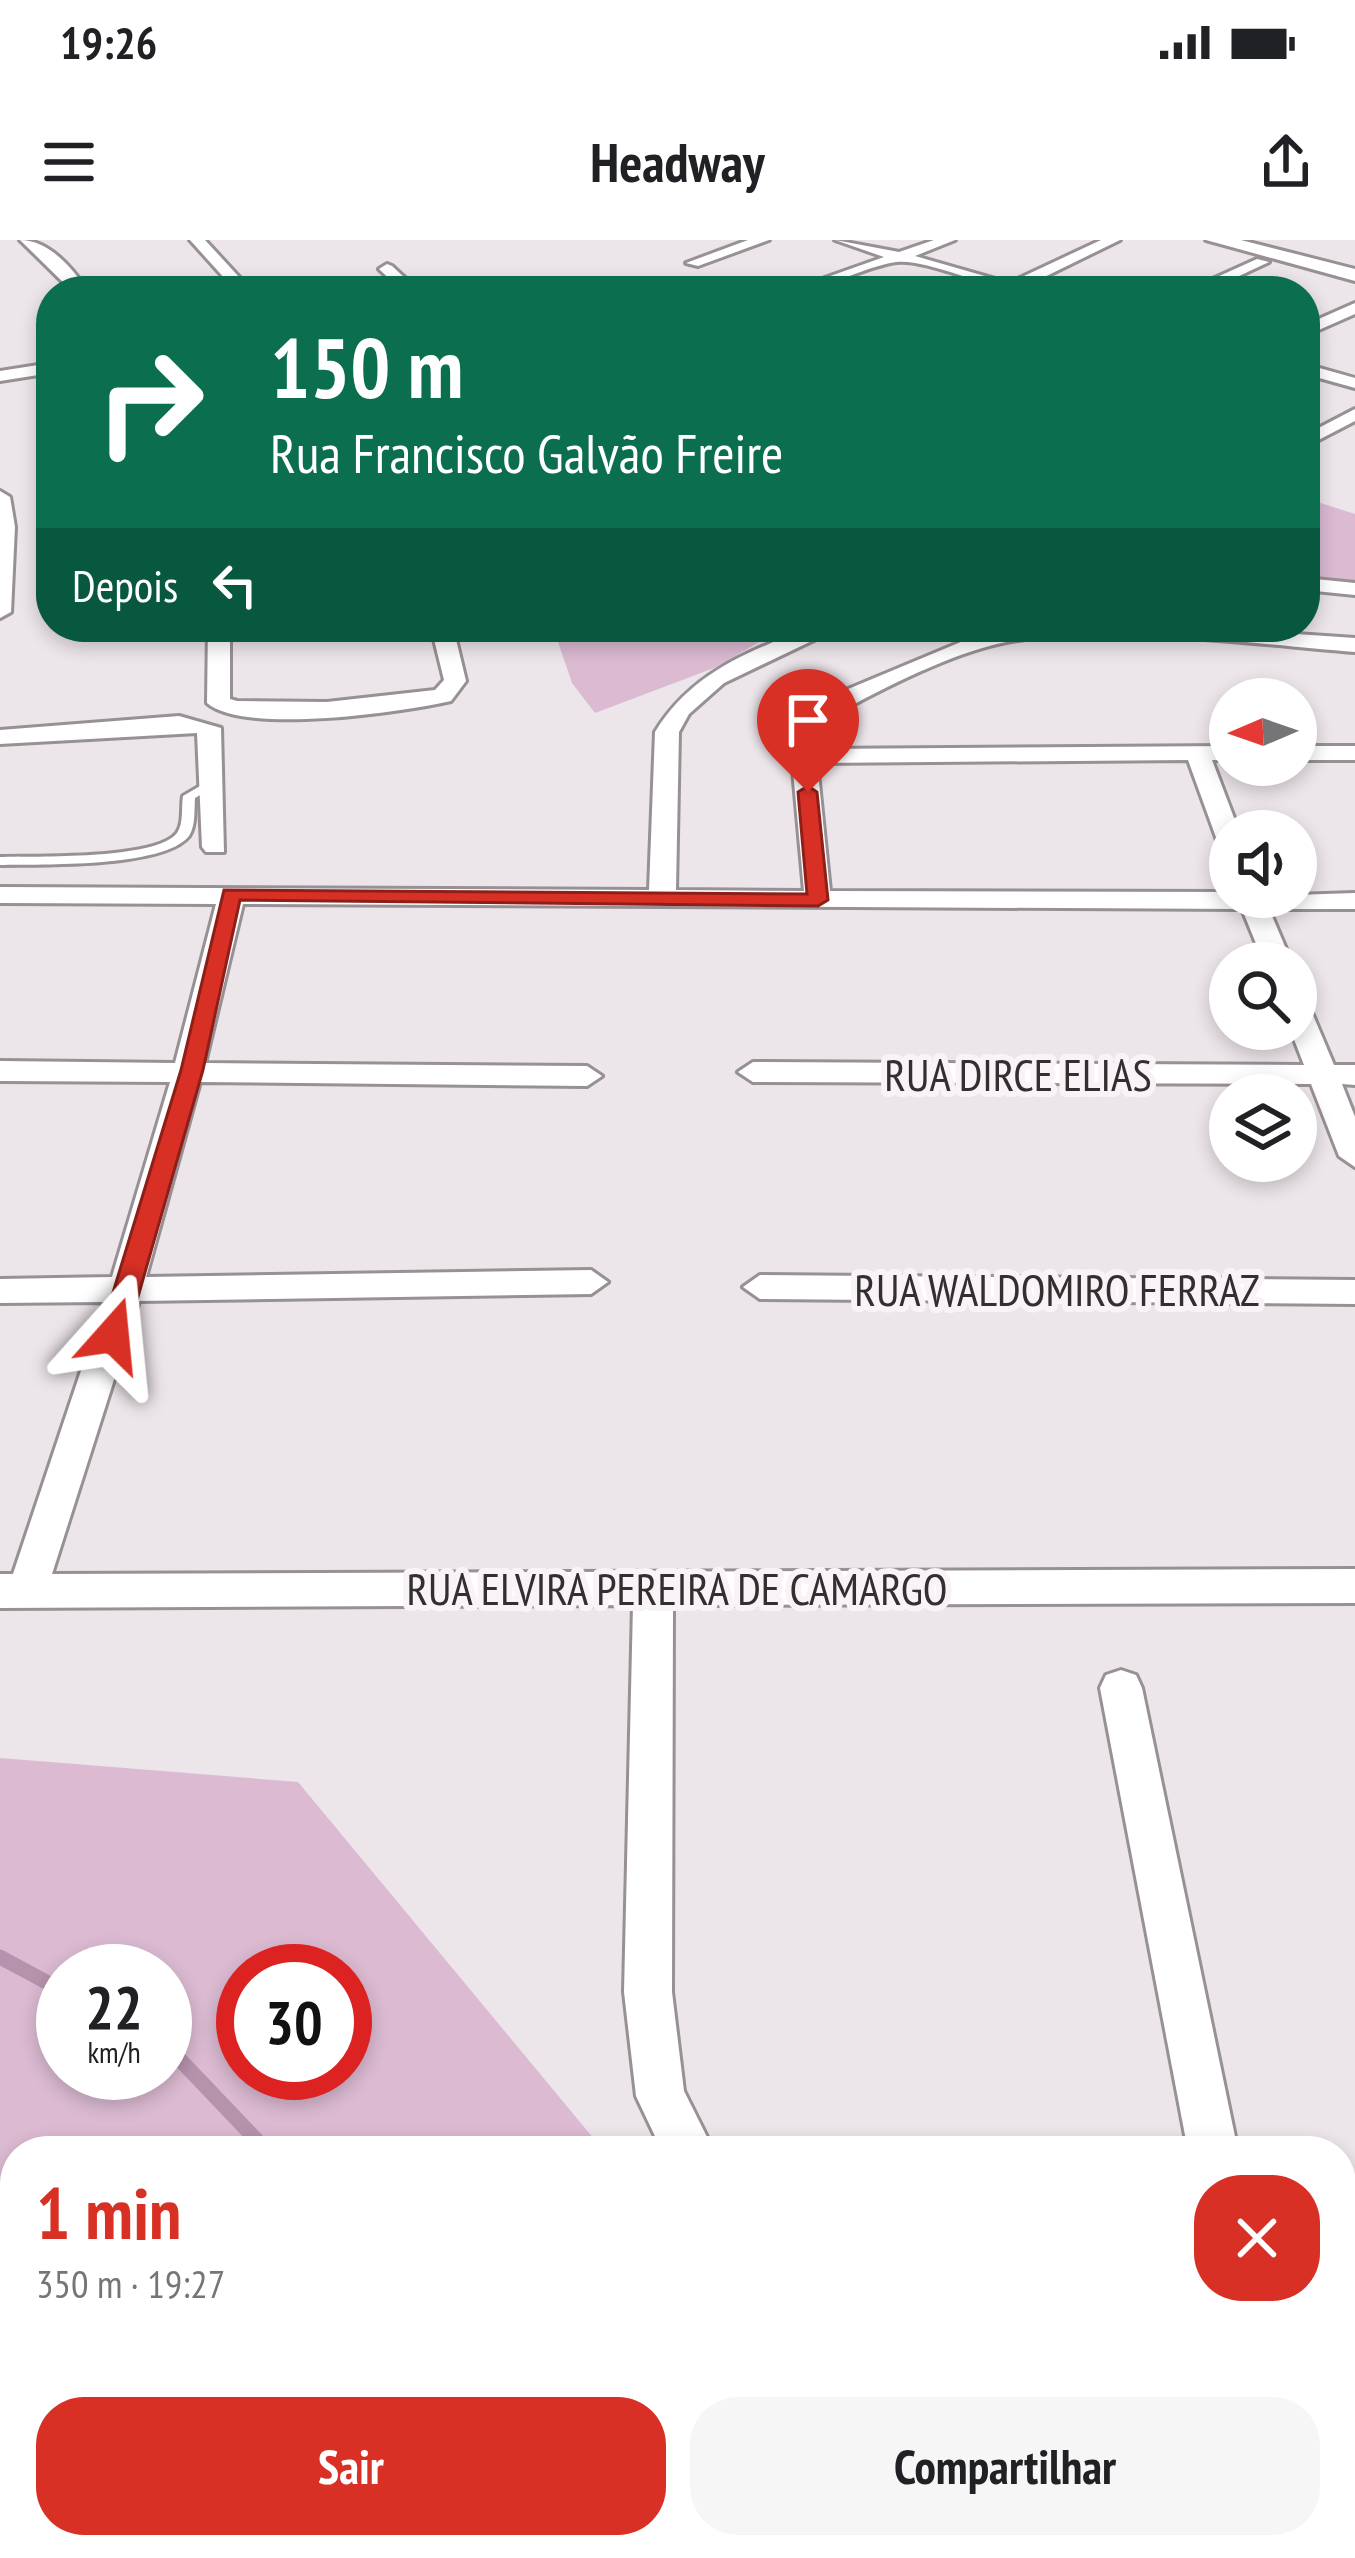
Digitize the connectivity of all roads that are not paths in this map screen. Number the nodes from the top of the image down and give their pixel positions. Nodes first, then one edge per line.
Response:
1 (27, 240) edge
2 (196, 240) edge
3 (762, 240) edge
4 (842, 240) edge
5 (948, 240) edge
6 (1113, 240) edge
7 (1216, 240) edge
8 (1243, 240) edge
9 (897, 257) junction
10 (1262, 262) dead end
11 (693, 263) dead end
12 (387, 269) dead end
13 (1355, 271) edge
14 (70, 276) edge
15 (230, 276) edge
16 (395, 276) edge
17 (841, 276) edge
18 (963, 276) edge
19 (1040, 276) edge
20 (1229, 276) edge
21 (1355, 308) edge
22 (1320, 325) edge
23 (36, 370) edge
24 (1320, 373) edge
25 (0, 376) edge
26 (1355, 383) edge
27 (1355, 414) edge
28 (1320, 434) edge
29 (0, 497) edge
30 (1320, 586) edge
31 (1355, 589) edge
32 (0, 613) edge
33 (219, 642) edge
34 (445, 642) edge
35 (795, 642) edge
36 (979, 642) edge
37 (1313, 642) edge
38 (1355, 645) edge
39 (0, 737) edge
40 (1317, 753) edge
41 (1355, 753) edge
42 (1198, 754) junction
43 (1209, 754) edge
44 (804, 756) junction
45 (212, 785) junction
46 (1219, 810) edge
47 (215, 847) dead end
48 (0, 861) edge
49 (232, 894) junction
50 (0, 895) edge
51 (1209, 899) edge
52 (818, 900) junction
53 (1317, 900) edge
54 (662, 901) junction
55 (1355, 901) edge
56 (1313, 1050) edge
57 (192, 1070) junction
58 (0, 1071) edge
59 (753, 1072) dead end
60 (1355, 1075) edge
61 (587, 1076) dead end
62 (1323, 1076) junction
63 (1355, 1156) edge
64 (591, 1282) dead end
65 (760, 1287) dead end
66 (0, 1291) edge
67 (1355, 1292) edge
68 (128, 1293) junction
69 (1355, 1586) edge
70 (653, 1588) junction
71 (14, 1591) edge
72 (1121, 1688) dead end
73 (681, 2136) edge
74 (1210, 2136) edge

1 - 14 street
2 - 15 street
3 - 11 street
4 - 9 street
5 - 9 street
6 - 19 street
7 - 13 street
8 - 13 street
9 - 17 street
9 - 18 street
10 - 20 street
12 - 16 street
21 - 22 street
23 - 25 street
24 - 26 street
27 - 28 street
29 - 32 street
30 - 31 street
33 - 34 street
35 - 54 street
36 - 44 street
37 - 38 street
39 - 45 street
40 - 41 street
42 - 43 street
42 - 44 street
42 - 46 street
44 - 52 street
45 - 47 street
45 - 48 lane
49 - 50 street
49 - 54 street
49 - 57 street
51 - 52 street
52 - 54 street
53 - 55 street
56 - 62 street
57 - 58 street
57 - 61 street
57 - 68 street
59 - 62 street, RUA DIRCE ELIAS
60 - 62 street, RUA DIRCE ELIAS
62 - 63 street
64 - 68 street
65 - 67 street, RUA WALDOMIRO FERRAZ
66 - 68 street
68 - 71 street
69 - 70 street, RUA ELVIRA PEREIRA DE CAMARGO
70 - 71 street, RUA ELVIRA PEREIRA DE CAMARGO
70 - 73 street
72 - 74 street

